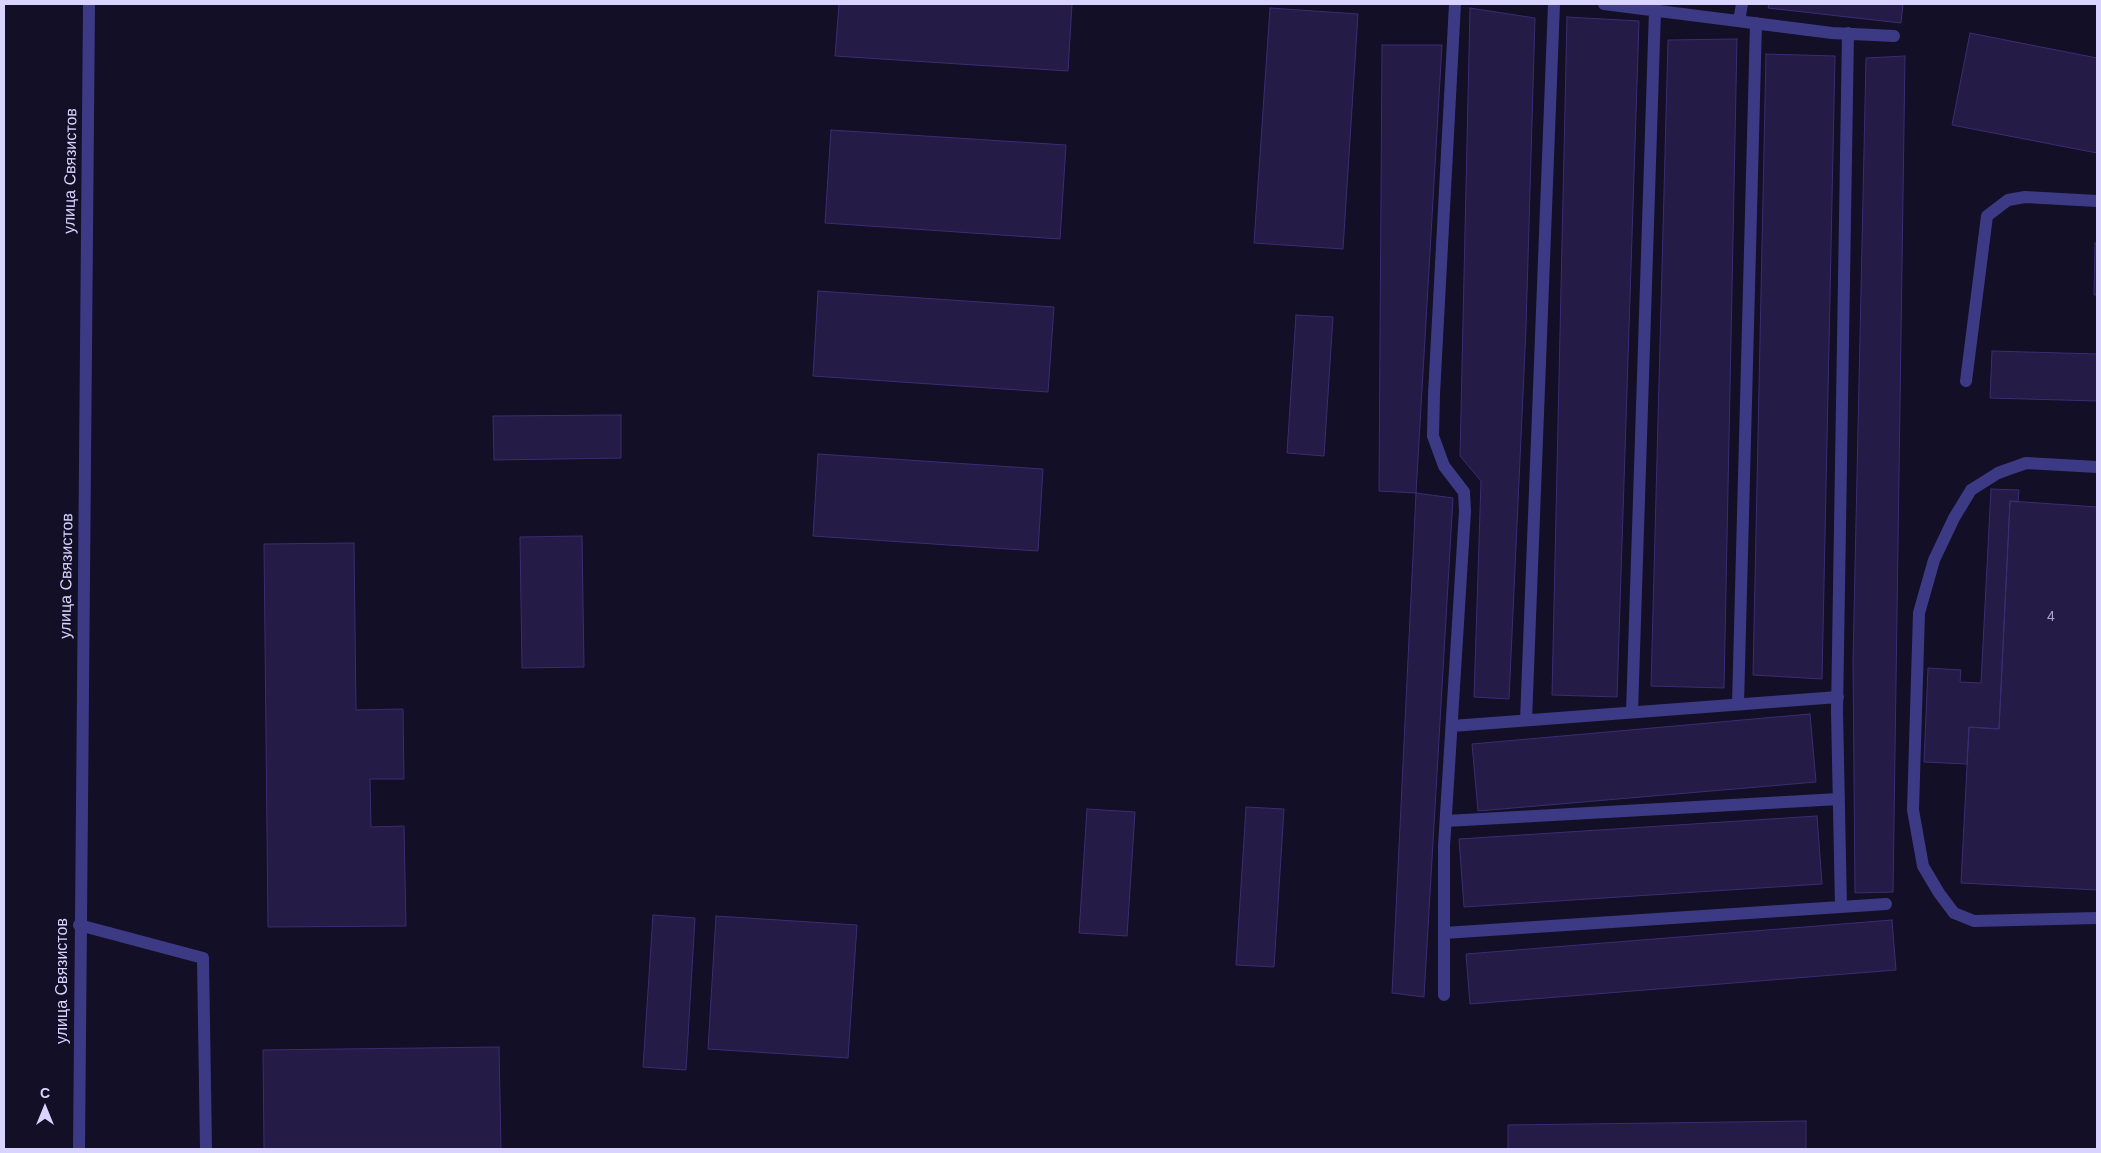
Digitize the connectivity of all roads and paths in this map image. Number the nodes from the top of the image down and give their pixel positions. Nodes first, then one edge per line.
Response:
1 (89, 4) edge
2 (1455, 4) edge
3 (1554, 4) edge
4 (1604, 4) edge
5 (1742, 4) edge
6 (1655, 10) junction
7 (1739, 21) junction
8 (1756, 24) junction
9 (1848, 33) junction
10 (1894, 36) dead end
11 (2097, 201) edge
12 (1966, 381) dead end
13 (2097, 467) edge
14 (1838, 696) junction
15 (1738, 704) junction
16 (1632, 712) junction
17 (1526, 720) junction
18 (1452, 726) junction
19 (1839, 799) junction
20 (1446, 821) junction
21 (1886, 904) dead end
22 (1841, 907) junction
23 (2097, 918) edge
24 (79, 925) junction
25 (1444, 933) junction
26 (1444, 995) dead end
27 (78, 1149) edge
28 (206, 1149) edge

1 - 24 street, улица Связистов
2 - 18 street
3 - 17 street
4 - 6 street
5 - 7 street
6 - 7 street
6 - 16 street
7 - 8 street
8 - 9 street
8 - 15 street
9 - 10 street
9 - 14 street
11 - 12 street
13 - 23 street
14 - 15 street
14 - 19 street
15 - 16 street
16 - 17 street
17 - 18 street
18 - 20 street
19 - 20 street
19 - 22 street
20 - 25 street
21 - 22 street
22 - 25 street
24 - 27 street, улица Связистов
24 - 28 street
25 - 26 street

